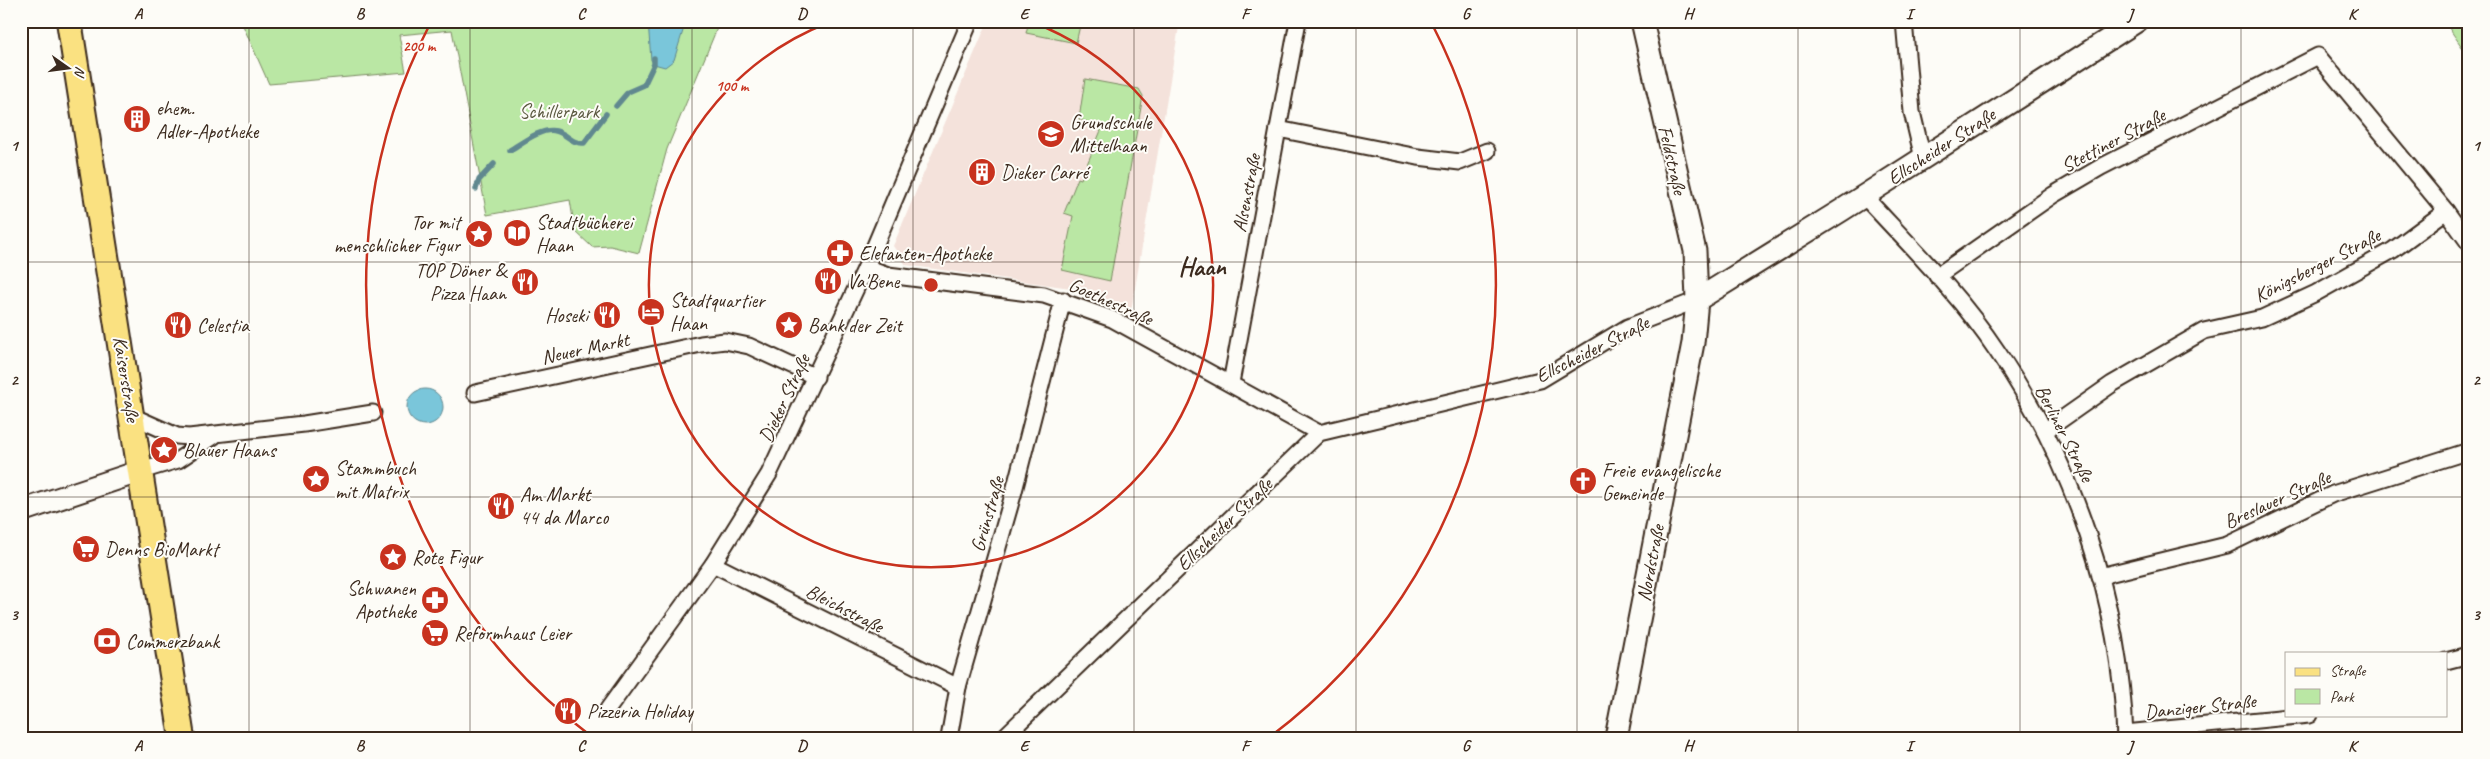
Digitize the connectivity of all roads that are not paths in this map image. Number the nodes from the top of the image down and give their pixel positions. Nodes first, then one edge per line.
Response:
1 (69, 21) edge
2 (970, 21) edge
3 (1298, 21) edge
4 (1642, 21) edge
5 (1904, 21) edge
6 (2124, 24) edge
7 (1278, 129) junction
8 (1487, 151) dead end
9 (1923, 158) junction
10 (1864, 196) junction
11 (2446, 211) junction
12 (2469, 243) edge
13 (866, 268) junction
14 (1937, 276) junction
15 (1063, 300) junction
16 (1697, 300) junction
17 (816, 377) junction
18 (1231, 383) junction
19 (475, 393) dead end
20 (373, 413) dead end
21 (132, 416) junction
22 (2045, 431) junction
23 (1319, 432) junction
24 (215, 435) junction
25 (2469, 451) edge
26 (142, 471) junction
27 (21, 511) edge
28 (714, 564) junction
29 (2100, 576) junction
30 (2469, 655) edge
31 (2448, 661) edge
32 (958, 687) junction
33 (608, 709) dead end
34 (2300, 716) edge
35 (2125, 735) edge
36 (182, 738) edge
37 (949, 738) edge
38 (1003, 738) edge
39 (1616, 738) edge

1 - 21 main road, Kaiserstraße
2 - 13 street, Dieker Straße
3 - 7 street, Alsenstraße
4 - 16 street, Feldstraße
5 - 9 street
6 - 9 street, Ellscheider Straße
7 - 8 street
7 - 18 street, Alsenstraße
9 - 10 street, Ellscheider Straße
10 - 14 street, Berliner Straße
10 - 16 street, Ellscheider Straße
11 - 12 street
11 - 14 street, Stettiner Straße
11 - 22 street, Königsberger Straße
13 - 15 street, Goethestraße
13 - 17 street, Dieker Straße
14 - 22 street, Berliner Straße
15 - 18 street, Goethestraße
15 - 32 street, Grünstraße
16 - 23 street, Ellscheider Straße
16 - 39 street, Nordstraße
17 - 19 street, Neuer Markt
17 - 28 street, Dieker Straße
18 - 23 street, Goethestraße
20 - 24 street
21 - 24 street
21 - 26 main road, Kaiserstraße
22 - 29 street, Berliner Straße
23 - 38 street, Ellscheider Straße
24 - 26 street
25 - 29 street, Breslauer Straße
26 - 27 street
26 - 36 main road, Kaiserstraße
28 - 32 street, Bleichstraße
28 - 33 street, Dieker Straße
29 - 35 street, Berliner Straße
30 - 31 street
32 - 37 street, Grünstraße
34 - 35 street, Danziger Straße

